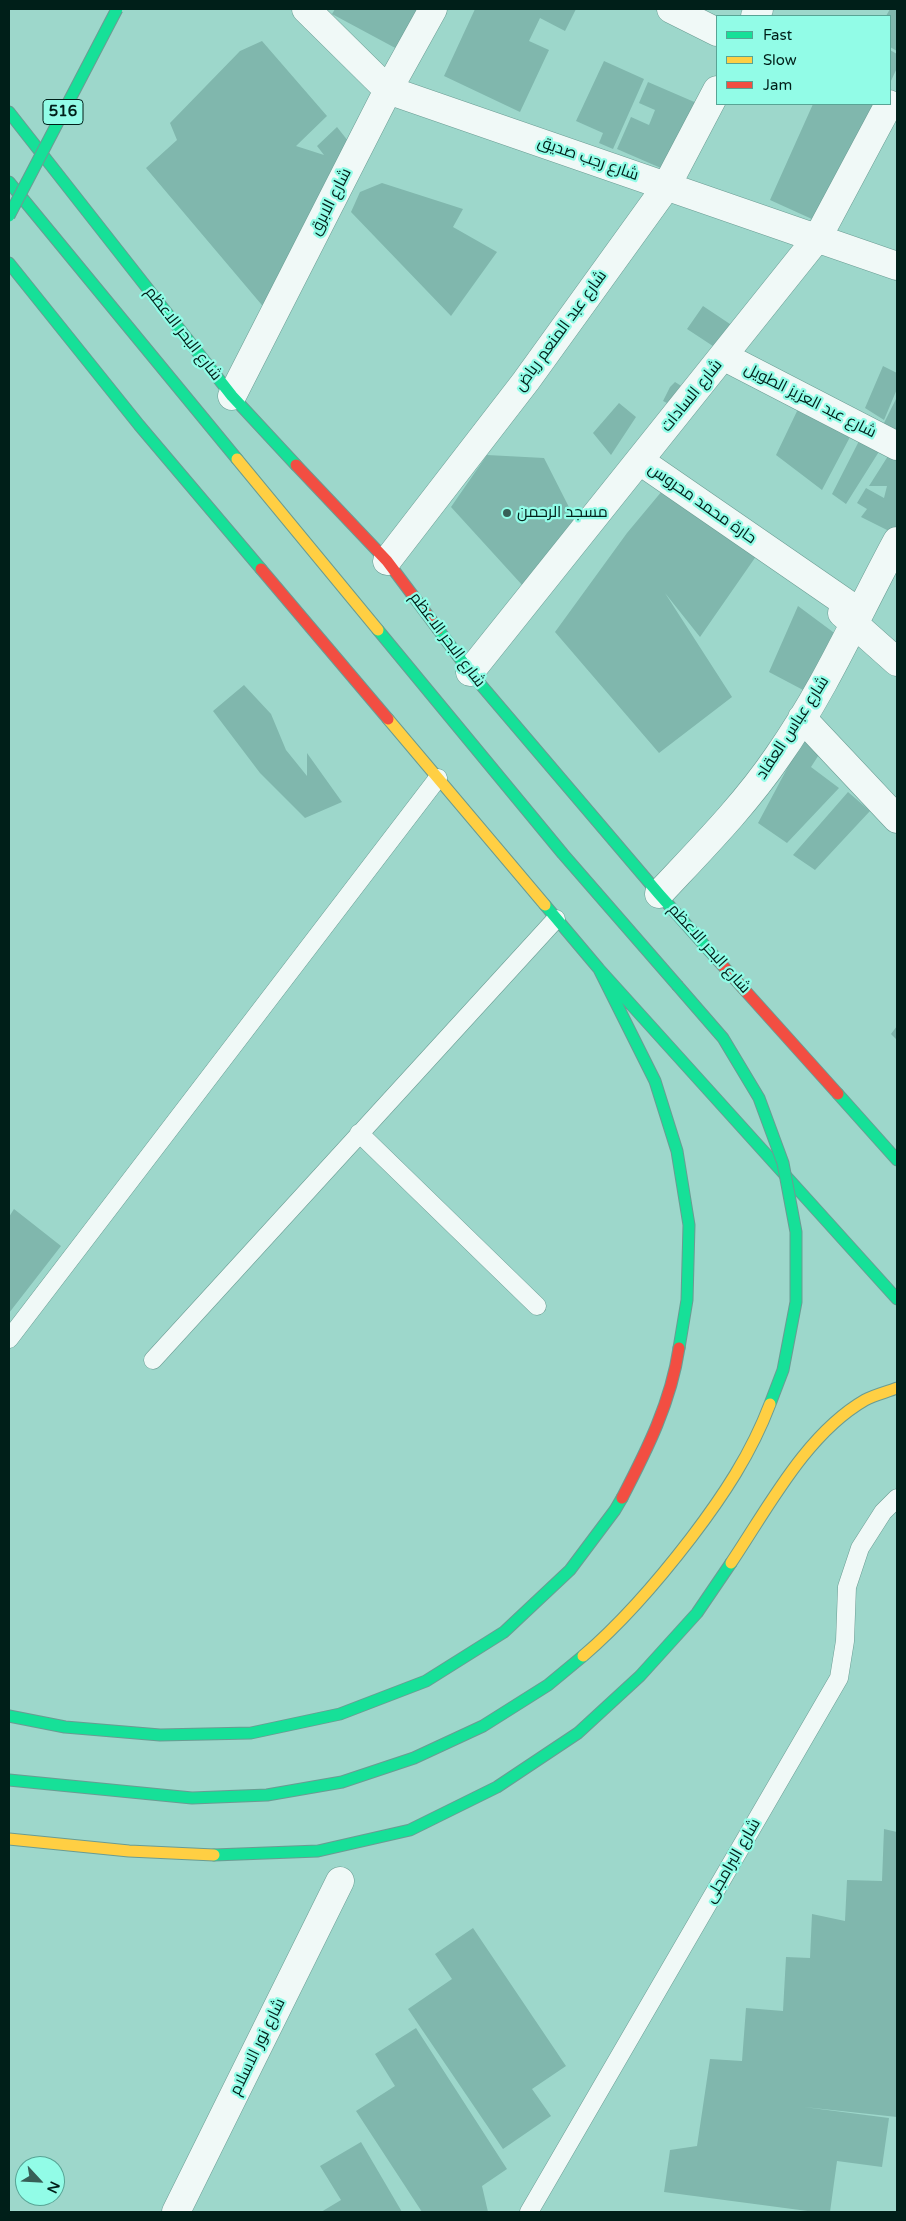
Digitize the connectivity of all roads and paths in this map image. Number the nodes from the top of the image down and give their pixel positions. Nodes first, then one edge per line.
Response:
1 (117, 9) edge
2 (306, 9) edge
3 (433, 9) edge
4 (671, 9) edge
5 (716, 32) edge
6 (388, 90) junction
7 (716, 92) edge
8 (889, 105) edge
9 (9, 112) edge
10 (9, 182) edge
11 (666, 187) junction
12 (9, 216) edge
13 (818, 237) junction
14 (9, 263) edge
15 (897, 266) edge
16 (723, 356) junction
17 (232, 396) junction
18 (897, 446) edge
19 (640, 461) junction
20 (897, 541) edge
21 (387, 561) junction
22 (856, 618) junction
23 (897, 662) edge
24 (470, 672) junction
25 (802, 718) junction
26 (438, 778) junction
27 (897, 819) edge
28 (659, 894) junction
29 (556, 919) junction
30 (599, 969) junction
31 (359, 1134) junction
32 (897, 1160) edge
33 (897, 1299) edge
34 (537, 1306) dead end
35 (9, 1339) edge
36 (153, 1360) dead end
37 (897, 1388) edge
38 (897, 1498) edge
39 (9, 1716) edge
40 (9, 1780) edge
41 (9, 1839) edge
42 (340, 1881) dead end
43 (176, 2212) edge
44 (529, 2212) edge

1 - 12 main road, 516, bridge
2 - 6 street, شارع رجب صديق
3 - 6 street, شارع الابرق
4 - 5 street
6 - 11 street, شارع رجب صديق
6 - 17 street, شارع الابرق
7 - 11 street, شارع عبد المنعم رياض
8 - 13 street, شارع السادات
9 - 17 main road, شارع البحر الاعظم
10 - 40 main road, bridge
11 - 13 street, شارع رجب صديق
11 - 21 street, شارع عبد المنعم رياض
13 - 15 street, شارع رجب صديق
13 - 16 street, شارع السادات
14 - 26 main road
16 - 18 street, شارع عبد العزيز الطويل
16 - 19 street, شارع السادات
17 - 21 main road, شارع البحر الاعظم
19 - 22 street, حارة محمد محروس
19 - 24 street, شارع السادات
20 - 22 street, شارع عباس العقاد
21 - 24 main road, شارع البحر الاعظم
22 - 23 street, حارة محمد محروس
22 - 25 street, شارع عباس العقاد
24 - 28 main road, شارع البحر الاعظم
25 - 27 street
25 - 28 street, شارع عباس العقاد
26 - 29 main road
26 - 35 lane
28 - 32 main road, شارع البحر الاعظم
29 - 30 main road
29 - 31 lane
30 - 33 main road
30 - 39 main road
31 - 34 lane
31 - 36 lane
37 - 41 main road
38 - 44 lane, شارع البرامجلى
42 - 43 street, شارع نور الاسلام

